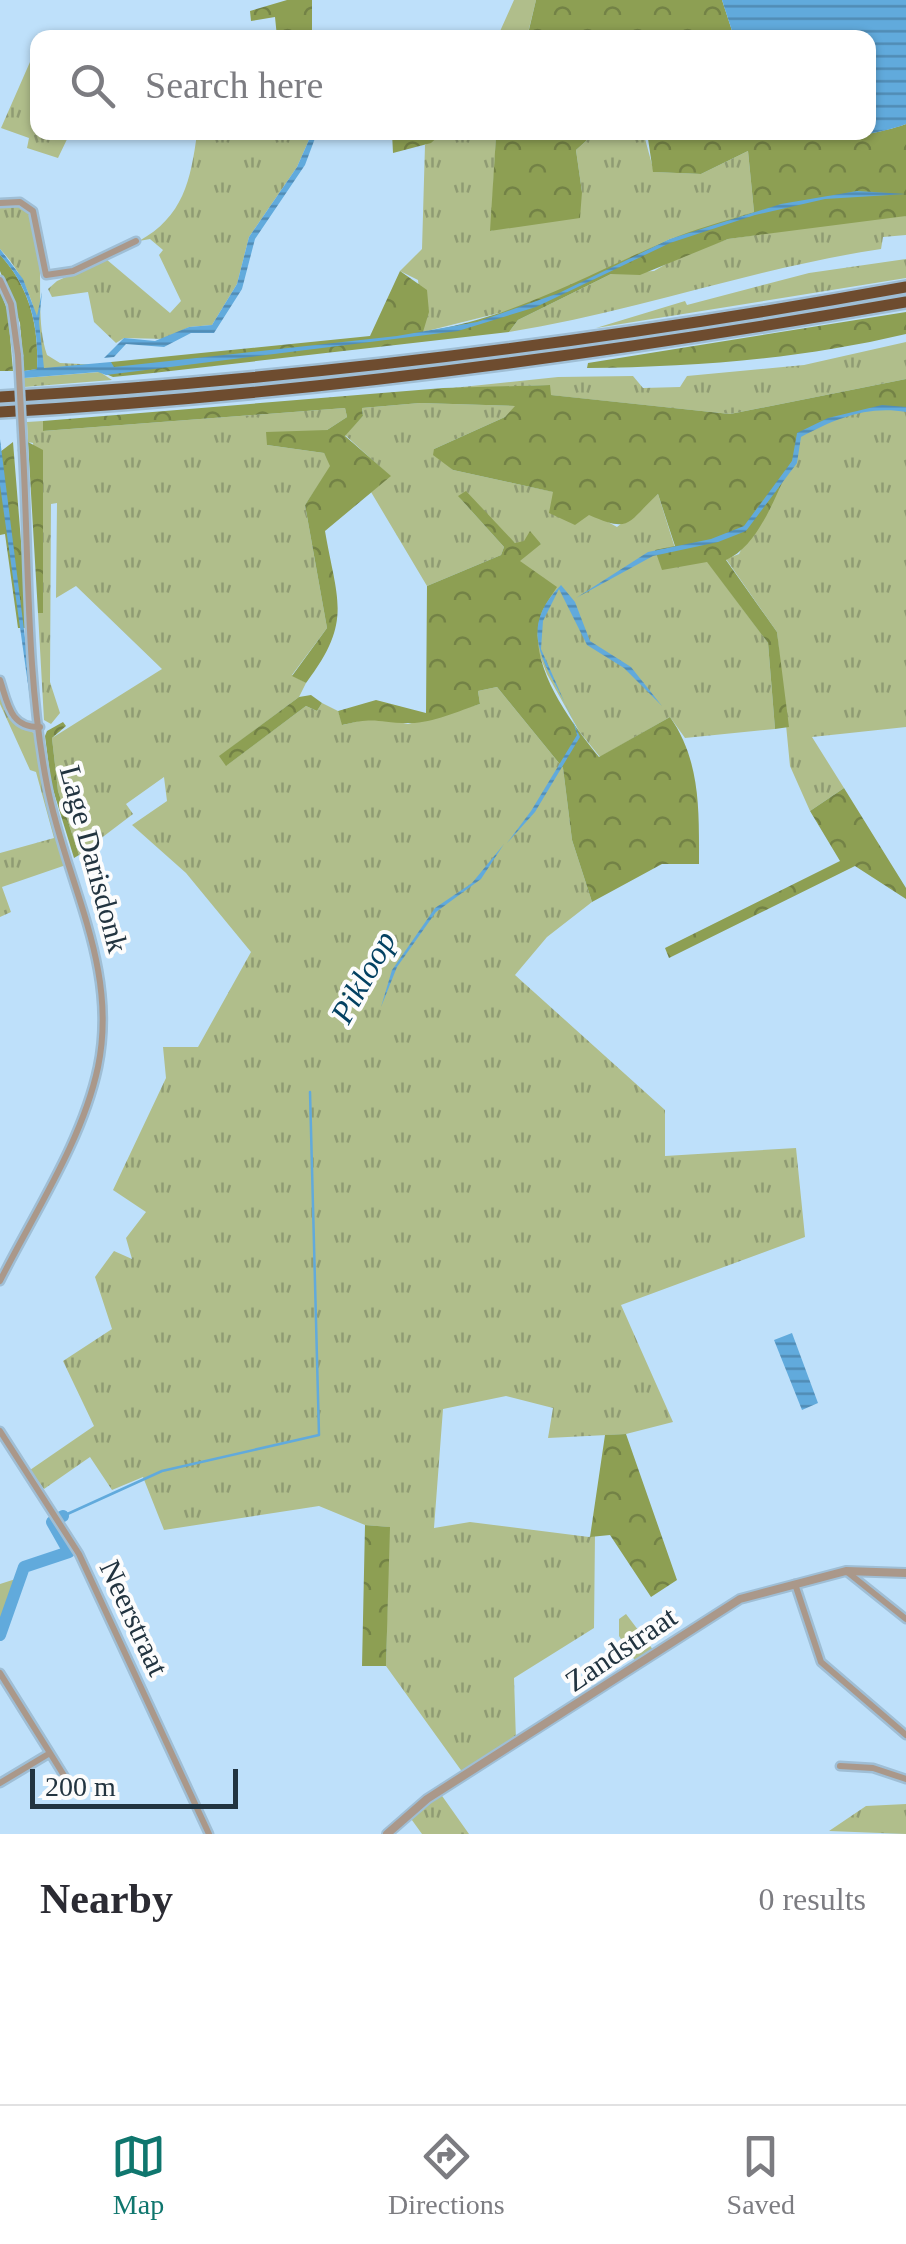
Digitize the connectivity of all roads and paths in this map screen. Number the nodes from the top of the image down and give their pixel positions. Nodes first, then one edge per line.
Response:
1 (0, 202) edge
2 (136, 241) dead end
3 (0, 280) edge
4 (906, 288) edge
5 (906, 302) edge
6 (0, 397) edge
7 (0, 412) edge
8 (0, 680) edge
9 (40, 728) junction
10 (0, 1281) edge
11 (0, 1431) edge
12 (846, 1571) junction
13 (906, 1573) edge
14 (794, 1583) junction
15 (906, 1619) edge
16 (0, 1673) edge
17 (906, 1735) edge
18 (50, 1753) junction
19 (840, 1766) dead end
20 (906, 1780) edge
21 (0, 1783) edge
22 (73, 1790) dead end
23 (208, 1834) edge
24 (387, 1834) edge

1 - 2 street
3 - 9 street, Lage Darisdonk, bridge
4 - 6 highway
5 - 7 highway
8 - 9 street, Lage Darisdonk
9 - 10 street, Lage Darisdonk
11 - 23 street, Neerstraat
12 - 13 street, Zandstraat
12 - 14 street, Zandstraat
12 - 15 street
14 - 17 street
14 - 24 street, Zandstraat
16 - 18 street
18 - 21 street
18 - 22 street
19 - 20 street

